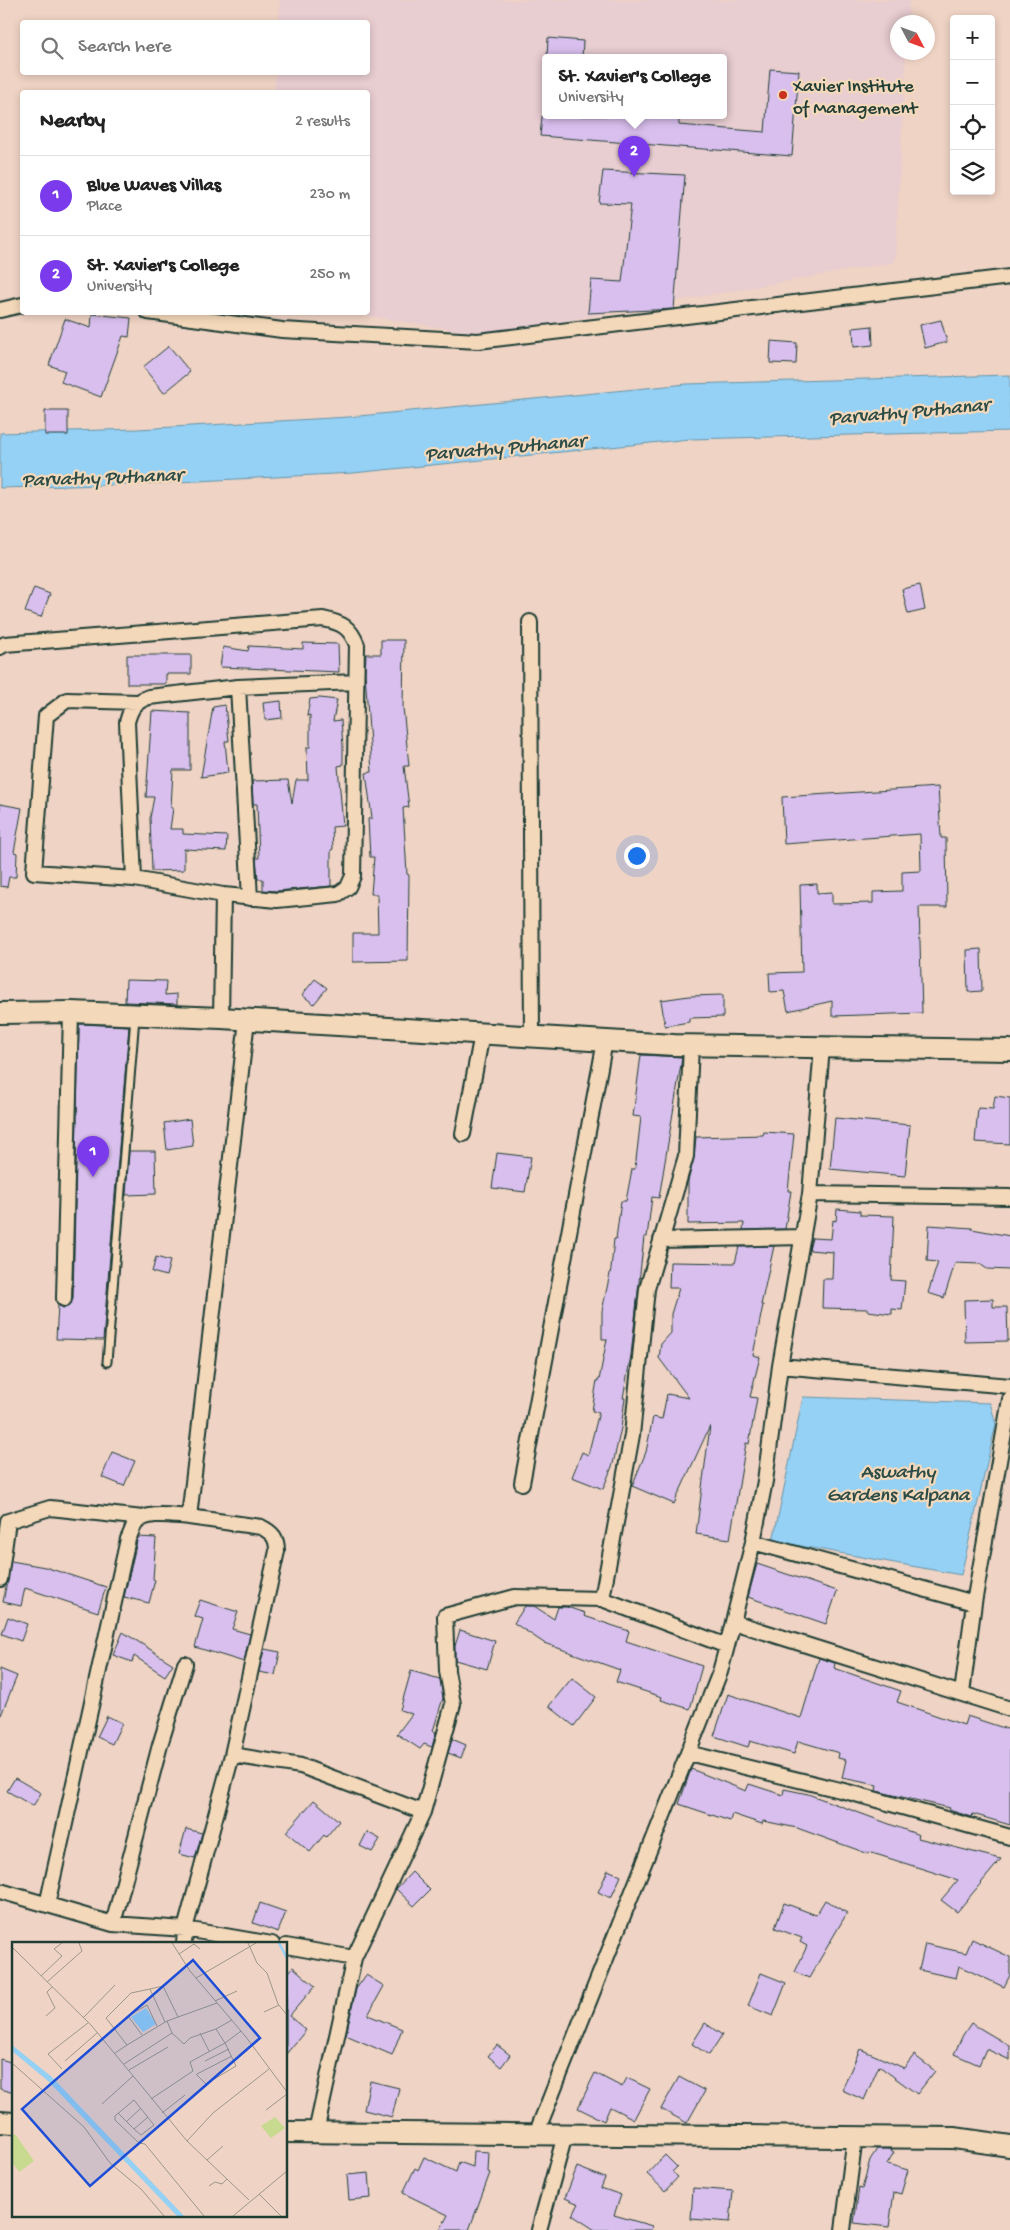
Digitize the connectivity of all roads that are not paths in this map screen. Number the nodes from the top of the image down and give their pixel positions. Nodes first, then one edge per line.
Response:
1 (1010, 277) edge
2 (20, 306) edge
3 (0, 310) edge
4 (170, 315) edge
5 (530, 622) dead end
6 (0, 647) edge
7 (356, 682) junction
8 (238, 687) junction
9 (137, 702) junction
10 (134, 879) junction
11 (223, 895) junction
12 (250, 898) junction
13 (71, 1012) junction
14 (0, 1013) edge
15 (135, 1015) junction
16 (222, 1018) junction
17 (247, 1020) junction
18 (482, 1034) junction
19 (532, 1036) junction
20 (604, 1041) junction
21 (691, 1045) junction
22 (822, 1047) junction
23 (1010, 1050) edge
24 (463, 1134) dead end
25 (810, 1194) junction
26 (1010, 1197) edge
27 (803, 1237) junction
28 (661, 1240) junction
29 (64, 1299) dead end
30 (106, 1362) dead end
31 (780, 1366) junction
32 (1010, 1386) edge
33 (1010, 1399) edge
34 (522, 1483) dead end
35 (189, 1517) junction
36 (142, 1518) junction
37 (753, 1542) junction
38 (0, 1579) edge
39 (602, 1600) junction
40 (974, 1603) junction
41 (733, 1622) junction
42 (727, 1646) junction
43 (185, 1664) dead end
44 (962, 1693) junction
45 (1010, 1708) edge
46 (688, 1753) junction
47 (232, 1755) junction
48 (423, 1812) junction
49 (1010, 1837) edge
50 (0, 1891) edge
51 (46, 1905) junction
52 (112, 1924) junction
53 (185, 1929) junction
54 (184, 1942) edge
55 (260, 1942) edge
56 (288, 1946) edge
57 (354, 1958) junction
58 (288, 2132) edge
59 (316, 2132) junction
60 (536, 2134) junction
61 (565, 2135) junction
62 (855, 2137) junction
63 (1010, 2146) edge
64 (538, 2230) edge
65 (843, 2230) edge

1 - 4 street
2 - 3 street
5 - 19 street
6 - 7 street
7 - 8 street
7 - 12 street
8 - 9 street
8 - 12 street
9 - 10 street
9 - 10 street
10 - 11 street
11 - 12 street
11 - 16 street
13 - 14 street
13 - 15 street
13 - 29 street
15 - 16 street
15 - 30 lane
16 - 17 street
17 - 18 street
17 - 35 street
18 - 19 street
18 - 24 street
19 - 20 street
20 - 21 street
20 - 34 street
21 - 22 street
21 - 28 street
22 - 23 street
22 - 25 street
25 - 26 street
25 - 27 street
27 - 28 street
27 - 31 street
28 - 39 street
31 - 32 street
31 - 37 street
33 - 40 street
35 - 36 street
35 - 47 street
36 - 38 street
36 - 51 street
37 - 40 street
37 - 41 street
39 - 42 street
39 - 48 street
40 - 44 street
41 - 42 street
41 - 44 street
42 - 46 street
43 - 52 street
44 - 45 street
46 - 49 street
46 - 60 street
47 - 48 street
47 - 53 street
48 - 57 street
50 - 51 street
51 - 52 street
52 - 53 street
53 - 54 street
53 - 55 street
56 - 57 street
57 - 59 street
58 - 59 street
59 - 60 street
60 - 61 street
61 - 62 street
61 - 64 street
62 - 63 street
62 - 65 street

